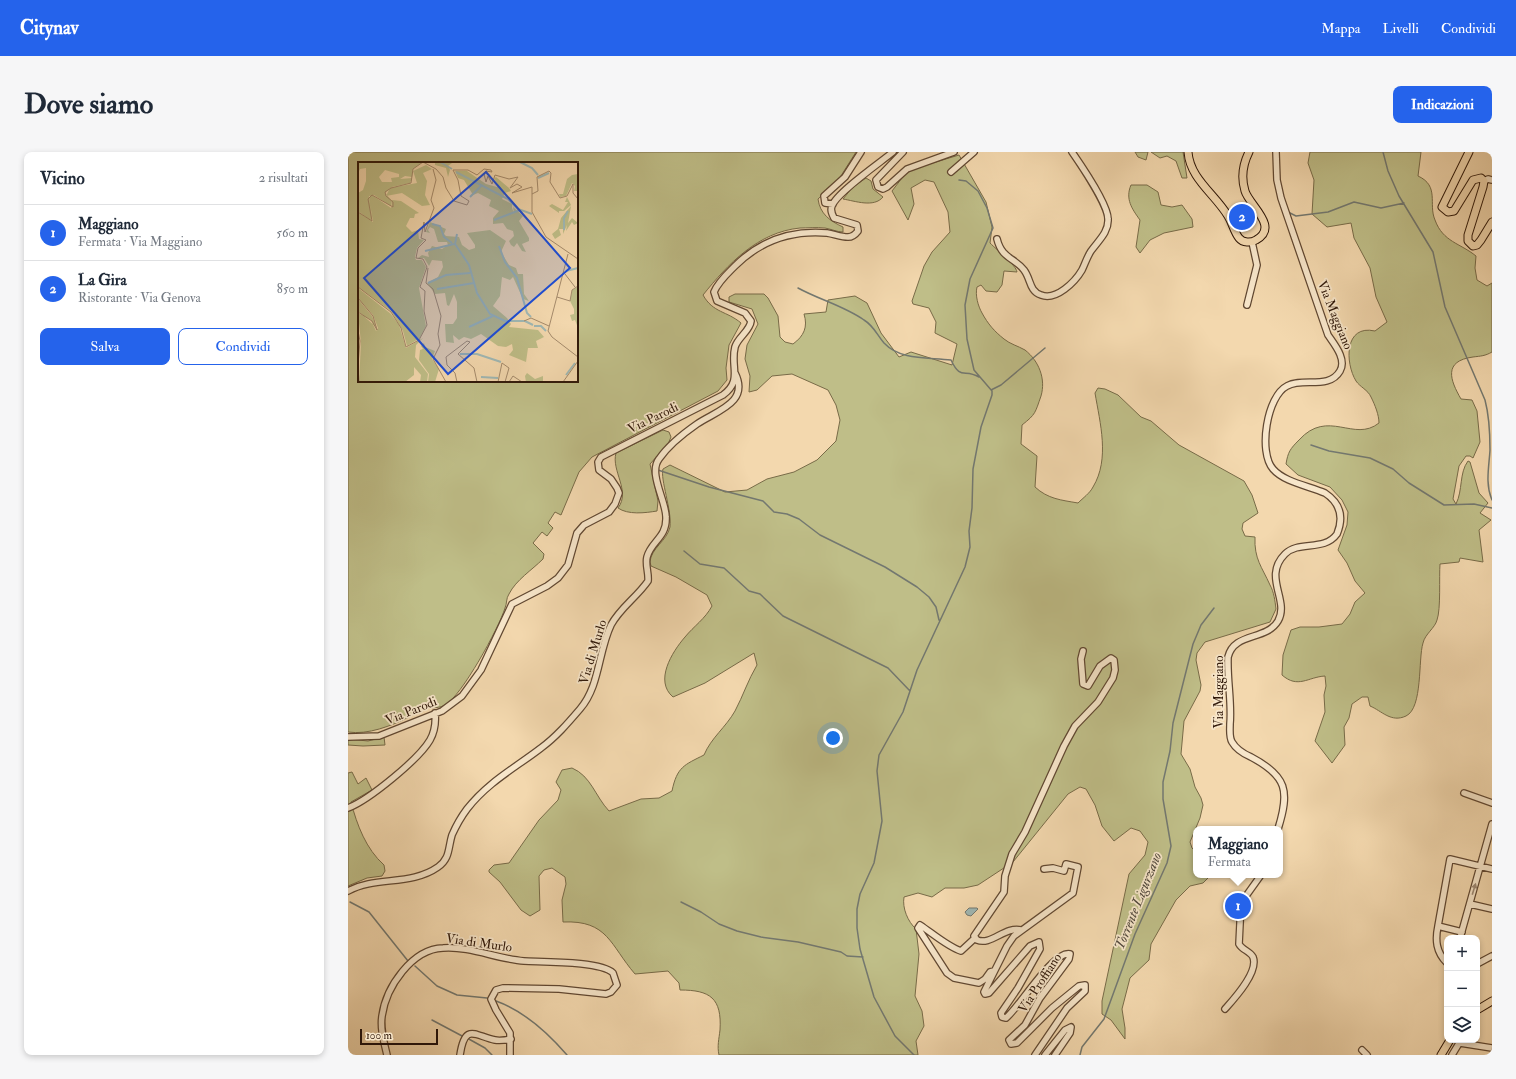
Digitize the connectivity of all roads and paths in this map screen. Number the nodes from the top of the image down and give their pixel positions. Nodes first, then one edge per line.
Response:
1 (861, 152) edge
2 (893, 152) edge
3 (903, 152) edge
4 (954, 152) edge
5 (974, 152) edge
6 (1072, 152) edge
7 (1188, 152) edge
8 (1249, 152) edge
9 (1276, 152) edge
10 (1469, 152) edge
11 (951, 172) dead end
12 (1492, 180) edge
13 (1484, 181) junction
14 (832, 204) junction
15 (1492, 222) edge
16 (997, 239) dead end
17 (1252, 242) junction
18 (1247, 305) dead end
19 (735, 373) junction
20 (1083, 651) dead end
21 (435, 713) junction
22 (348, 737) edge
23 (1464, 793) dead end
24 (1492, 803) edge
25 (348, 808) edge
26 (1492, 824) edge
27 (1279, 826) edge
28 (1481, 867) junction
29 (1492, 869) edge
30 (1044, 870) dead end
31 (1259, 878) edge
32 (348, 891) edge
33 (1470, 904) junction
34 (1492, 909) edge
35 (1438, 926) junction
36 (1021, 930) junction
37 (1462, 932) junction
38 (1461, 935) edge
39 (975, 938) junction
40 (1492, 956) edge
41 (1444, 960) edge
42 (1480, 962) edge
43 (994, 971) junction
44 (1492, 1001) edge
45 (1480, 1008) edge
46 (1225, 1009) dead end
47 (511, 1039) junction
48 (1448, 1043) edge
49 (1459, 1043) edge
50 (1469, 1043) edge
51 (1492, 1048) edge
52 (1362, 1050) dead end
53 (387, 1055) edge
54 (460, 1055) edge
55 (510, 1055) edge
56 (1035, 1055) edge
57 (1045, 1055) edge
58 (1055, 1055) edge
59 (1367, 1055) edge
60 (1441, 1055) edge
61 (1452, 1055) edge

1 - 14 street
2 - 14 street
3 - 4 street
5 - 11 street
6 - 16 street
7 - 17 main road
8 - 17 main road
9 - 27 street, Via Maggiano
10 - 13 main road
12 - 13 street
13 - 15 main road
14 - 19 street, Via Parodi
17 - 18 street
19 - 21 street, Via Parodi
19 - 32 street, Via di Murlo
20 - 39 street, Via Proffiano
21 - 22 street, Via Parodi
21 - 25 street
23 - 24 street
26 - 28 street
28 - 29 street
33 -> 28 street
28 - 35 street
30 - 36 street, Via Proffiano
31 - 46 street
33 - 34 street
33 - 37 street
35 - 37 street
35 - 41 street
36 - 39 street, Via Proffiano
36 - 43 street, Via Proffiano
37 - 38 street
39 - 43 street, Via Proffiano
40 - 42 street
43 - 56 street, Via Proffiano
44 - 45 main road
47 - 53 street, Via di Murlo
47 - 54 street
47 - 55 street
48 - 60 main road
49 - 61 street
50 - 51 street
52 - 59 street
57 - 58 street

